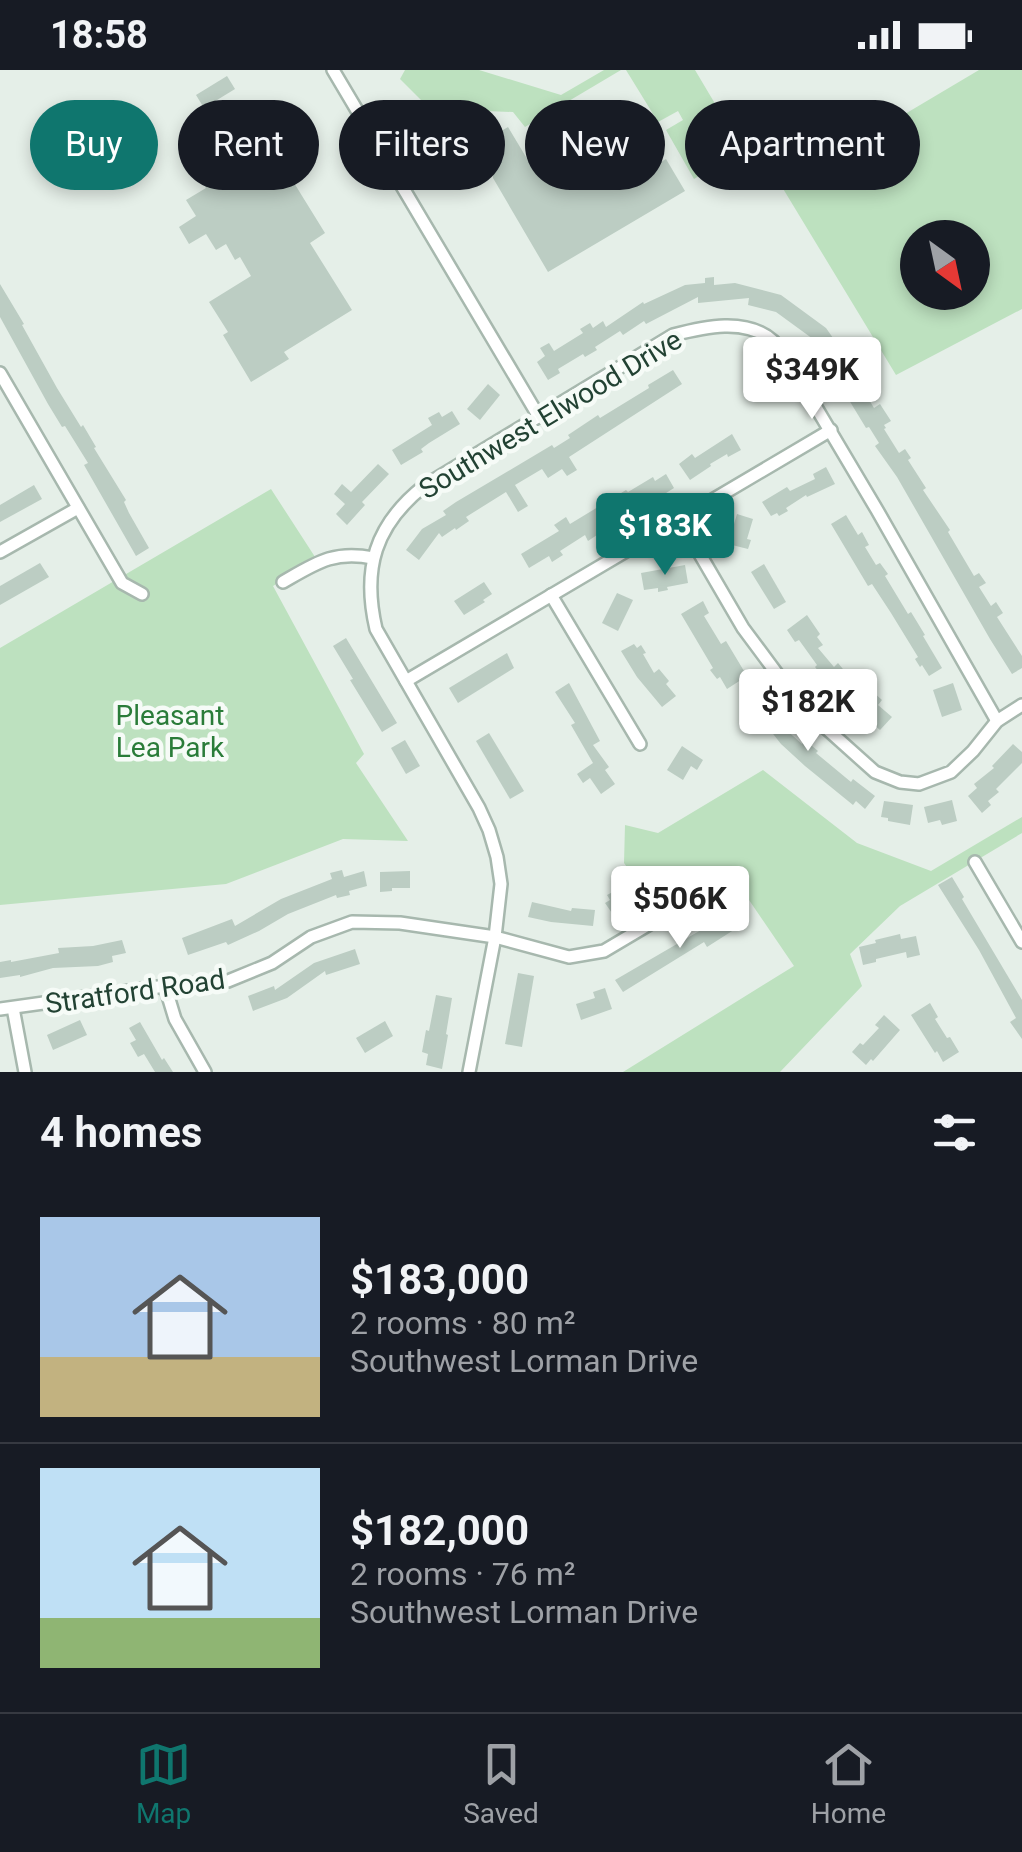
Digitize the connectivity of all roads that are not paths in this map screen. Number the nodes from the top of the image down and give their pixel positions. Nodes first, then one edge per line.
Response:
1 (333, 70) edge
2 (0, 373) edge
3 (540, 417) junction
4 (831, 430) junction
5 (78, 508) junction
6 (680, 520) junction
7 (0, 552) edge
8 (373, 558) junction
9 (284, 582) dead end
10 (142, 594) dead end
11 (551, 595) junction
12 (406, 681) junction
13 (1022, 705) edge
14 (997, 721) junction
15 (640, 744) dead end
16 (974, 862) dead end
17 (662, 916) dead end
18 (495, 937) junction
19 (1022, 942) edge
20 (165, 986) junction
21 (7, 1008) edge
22 (25, 1072) edge
23 (205, 1072) edge
24 (468, 1072) edge

1 - 3 street
2 - 5 street
3 - 4 street, Southwest Elwood Drive
3 - 8 street, Southwest Elwood Drive
4 - 6 street
4 - 14 street, Southwest Elwood Drive
5 - 7 street
5 - 10 street
6 - 11 street
6 - 14 street
8 - 9 street
8 - 12 street
11 - 12 street
11 - 15 street
12 - 18 street
13 - 14 street
16 - 19 street
17 - 18 street, Stratford Road
18 - 20 street, Stratford Road
18 - 24 street
20 - 21 street, Stratford Road
20 - 23 street
21 - 22 street

